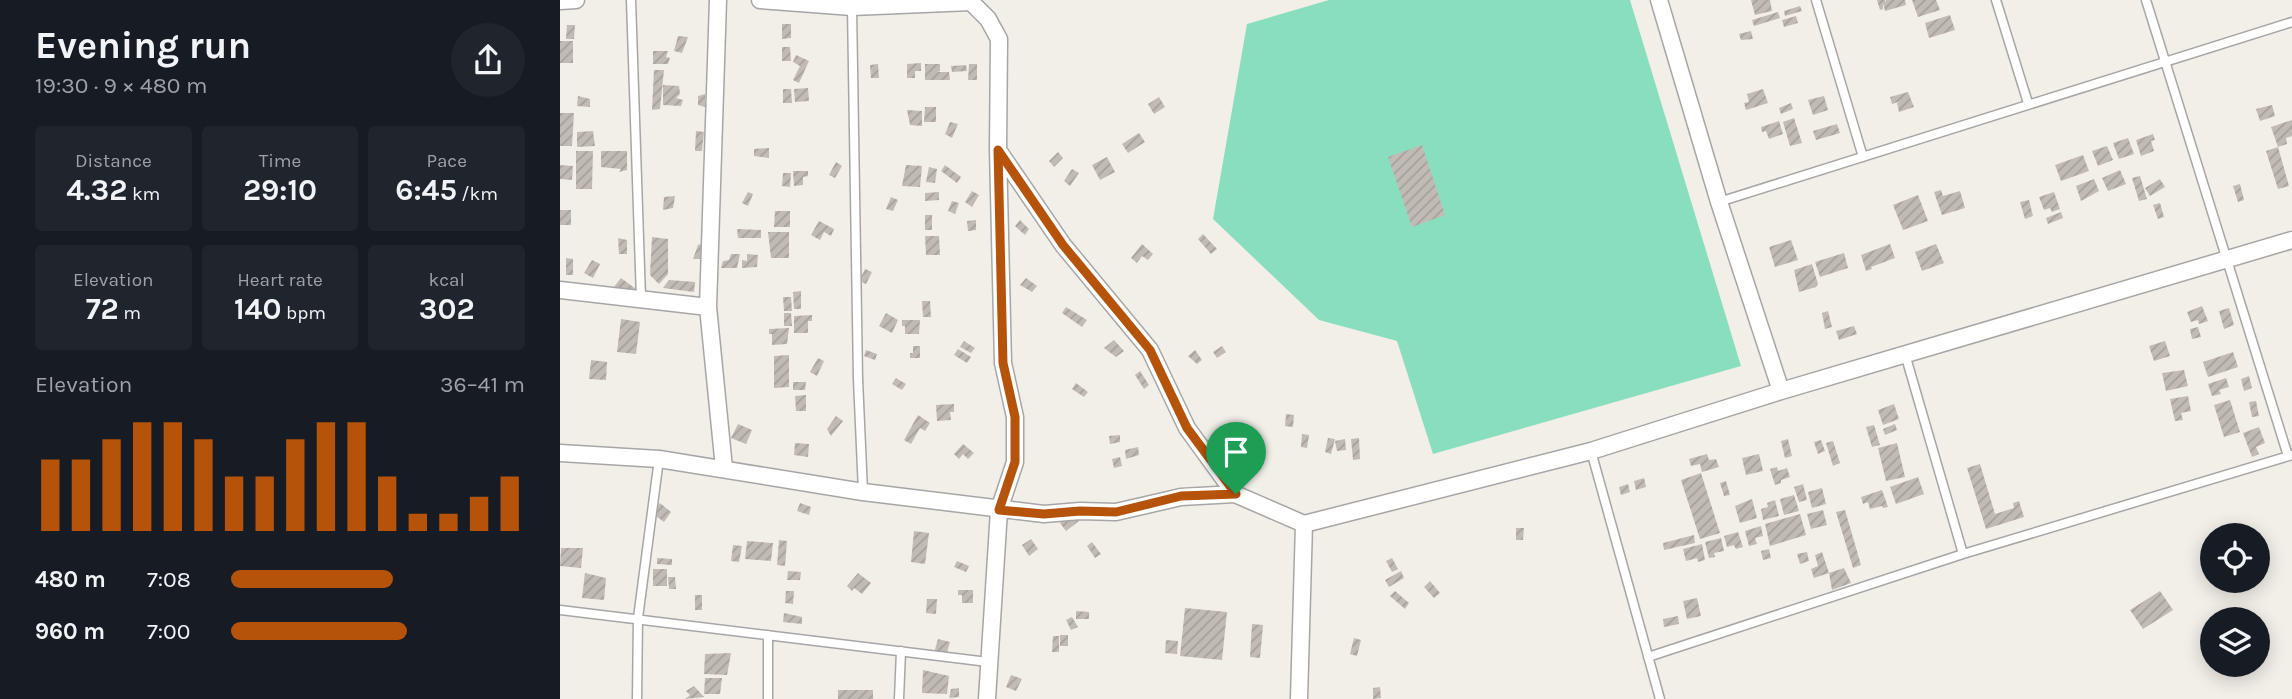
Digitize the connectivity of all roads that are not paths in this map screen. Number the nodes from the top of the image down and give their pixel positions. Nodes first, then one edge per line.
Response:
1 (576, 0) edge
2 (631, 0) edge
3 (718, 0) edge
4 (760, 0) edge
5 (1659, 0) edge
6 (1816, 0) edge
7 (1996, 0) edge
8 (2146, 0) edge
9 (560, 1) edge
10 (852, 7) junction
11 (2292, 22) edge
12 (2165, 62) junction
13 (2028, 103) junction
14 (998, 150) junction
15 (1863, 157) junction
16 (1719, 202) junction
17 (2292, 240) edge
18 (2226, 259) junction
19 (560, 290) edge
20 (640, 299) junction
21 (708, 307) junction
22 (1905, 354) junction
23 (1781, 391) junction
24 (1591, 451) junction
25 (560, 453) edge
26 (2290, 456) edge
27 (659, 459) junction
28 (724, 468) junction
29 (863, 492) junction
30 (1236, 494) junction
31 (999, 510) junction
32 (1304, 524) junction
33 (1963, 554) junction
34 (560, 610) edge
35 (638, 618) junction
36 (768, 635) junction
37 (901, 651) junction
38 (1648, 657) junction
39 (988, 662) junction
40 (637, 699) edge
41 (768, 699) edge
42 (899, 699) edge
43 (987, 699) edge
44 (1299, 699) edge
45 (1660, 699) edge

1 - 9 street
2 - 20 lane
3 - 21 street
4 - 10 street
5 - 16 street
6 - 15 lane
7 - 13 lane
8 - 12 lane
10 - 14 street
10 - 29 lane
11 - 12 lane
12 - 13 lane
12 - 18 lane
13 - 15 lane
14 - 30 street
14 - 31 street
15 - 16 lane
16 - 23 street
17 - 18 street
18 - 22 street
18 - 26 lane
19 - 20 street
20 - 21 street
21 - 28 street
22 - 23 street
22 - 33 lane
23 - 24 street
24 - 32 street
24 - 38 lane
25 - 27 street
26 - 33 lane
27 - 28 street
27 - 35 lane
28 - 29 street
29 - 31 street
30 - 31 street
30 - 32 street
31 - 39 street
32 - 44 street
33 - 38 lane
34 - 35 lane
35 - 36 lane
35 - 40 lane
36 - 37 lane
36 - 41 lane
37 - 39 lane
37 - 42 lane
38 - 45 lane
39 - 43 street

